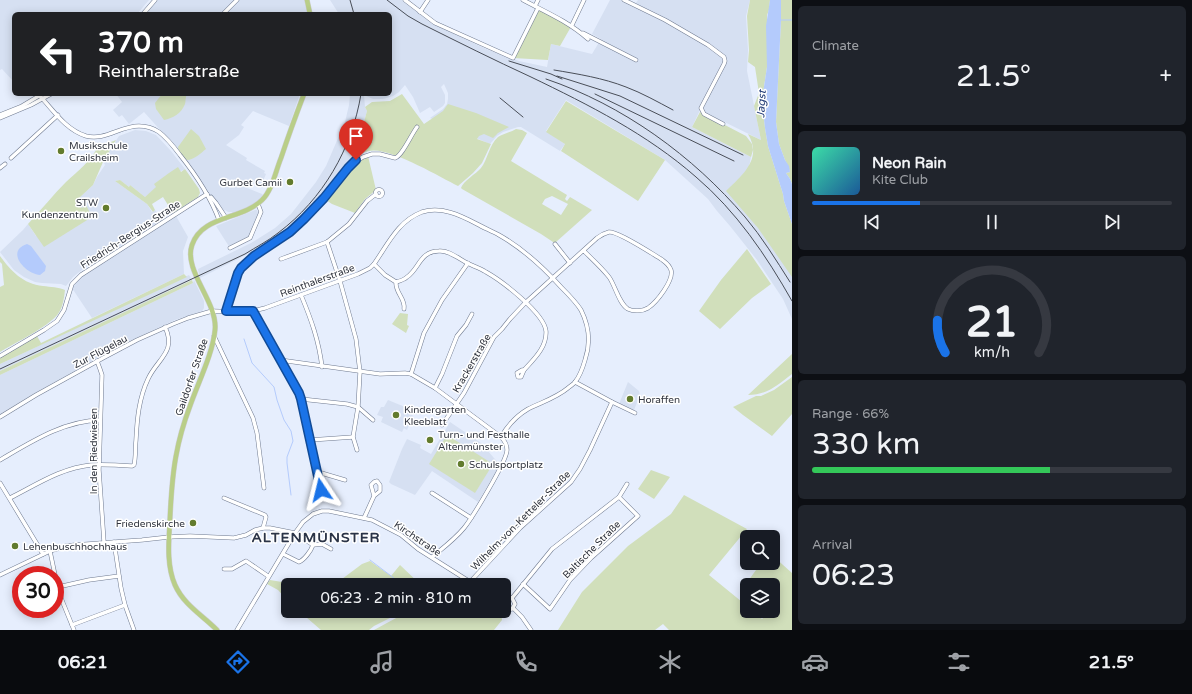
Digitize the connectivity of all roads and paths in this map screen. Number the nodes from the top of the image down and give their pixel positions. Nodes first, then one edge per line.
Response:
1 (155, 0) edge
2 (238, 0) edge
3 (309, 0) edge
4 (405, 0) edge
5 (428, 0) edge
6 (523, 0) edge
7 (538, 0) edge
8 (584, 0) edge
9 (624, 0) edge
10 (536, 7) junction
11 (145, 12) edge
12 (225, 12) edge
13 (311, 12) edge
14 (420, 12) junction
15 (572, 26) junction
16 (580, 31) junction
17 (588, 39) dead end
18 (636, 60) dead end
19 (43, 96) edge
20 (303, 96) edge
21 (0, 115) edge
22 (58, 115) junction
23 (0, 118) edge
24 (723, 124) dead end
25 (417, 128) dead end
26 (12, 158) dead end
27 (5, 164) dead end
28 (0, 168) edge
29 (207, 194) junction
30 (376, 194) dead end
31 (258, 204) junction
32 (226, 218) junction
33 (219, 220) junction
34 (327, 242) junction
35 (555, 244) dead end
36 (230, 248) dead end
37 (584, 251) junction
38 (281, 259) dead end
39 (570, 262) junction
40 (468, 263) junction
41 (374, 264) junction
42 (553, 278) junction
43 (340, 281) junction
44 (396, 282) junction
45 (301, 296) junction
46 (525, 303) junction
47 (404, 309) dead end
48 (212, 311) junction
49 (226, 311) junction
50 (253, 311) junction
51 (472, 314) dead end
52 (165, 328) junction
53 (214, 336) junction
54 (0, 356) edge
55 (280, 360) junction
56 (96, 361) junction
57 (322, 366) junction
58 (524, 370) dead end
59 (360, 372) junction
60 (411, 374) junction
61 (575, 382) junction
62 (435, 388) junction
63 (301, 399) junction
64 (612, 402) junction
65 (456, 404) junction
66 (358, 407) junction
67 (635, 413) dead end
68 (0, 417) edge
69 (100, 420) junction
70 (373, 420) dead end
71 (442, 425) dead end
72 (352, 437) junction
73 (501, 437) junction
74 (310, 440) junction
75 (357, 450) dead end
76 (0, 460) edge
77 (99, 464) junction
78 (318, 472) junction
79 (344, 480) dead end
80 (0, 483) edge
81 (627, 484) dead end
82 (264, 488) dead end
83 (321, 490) dead end
84 (432, 493) dead end
85 (374, 496) dead end
86 (619, 497) junction
87 (10, 498) junction
88 (224, 498) dead end
89 (364, 518) junction
90 (471, 518) junction
91 (263, 528) junction
92 (295, 533) junction
93 (169, 537) junction
94 (104, 542) junction
95 (114, 542) junction
96 (313, 545) junction
97 (331, 549) dead end
98 (50, 551) junction
99 (43, 554) junction
100 (283, 554) junction
101 (432, 557) junction
102 (53, 566) edge
103 (224, 569) dead end
104 (0, 574) edge
105 (119, 576) junction
106 (268, 576) junction
107 (464, 578) edge
108 (474, 578) edge
109 (523, 584) junction
110 (64, 586) edge
111 (512, 598) joint
112 (125, 605) junction
113 (64, 608) edge
114 (513, 608) joint
115 (72, 625) junction
116 (74, 630) edge
117 (134, 630) edge
118 (217, 630) edge
119 (237, 630) edge
120 (531, 630) edge

1 - 11 street
2 - 12 street
3 - 13 main road
4 - 14 street
5 - 14 street
6 - 10 street
7 - 10 street
8 - 15 street
9 - 24 street
10 - 14 street
10 - 15 street
15 - 16 street
16 - 17 street
16 - 18 street
19 - 21 street
19 - 22 street
19 - 23 street
20 - 31 main road
22 - 26 street
22 - 29 street
25 - 49 street
27 - 28 street
29 - 32 street
29 - 33 street
29 - 54 street, Friedrich-Bergius-Straße
30 - 34 street
31 - 32 main road, Gaildorfer Straße
31 - 36 street
32 - 33 main road, Gaildorfer Straße
33 - 48 main road, Gaildorfer Straße
34 - 38 street
34 - 43 street
35 - 39 street
37 - 37 street, Krackerstraße
37 - 39 street, Krackerstraße
39 - 42 street, Krackerstraße
40 - 44 street
40 - 46 street
40 - 60 street
41 - 42 street, Reinthalerstraße
41 - 43 street, Reinthalerstraße
41 - 44 street
42 - 46 street, Krackerstraße
42 - 61 street, Reinthalerstraße
43 - 45 street, Reinthalerstraße
43 - 59 street
44 - 47 street
45 - 50 street, Reinthalerstraße
45 - 57 street
46 - 58 street
46 - 65 street, Krackerstraße
48 - 49 street, Reinthalerstraße
48 - 52 street, Zur Flügelau
48 - 53 main road, Gaildorfer Straße
49 - 50 street, Reinthalerstraße
50 - 55 street
51 - 62 street
52 - 56 street, Zur Flügelau
52 - 77 street
53 - 82 street
53 - 93 main road, Gaildorfer Straße
55 - 57 street
55 - 63 street
56 - 68 street, Zur Flügelau
56 - 69 street, In den Riedwiesen
57 - 59 street
59 - 60 street
59 - 66 street
60 - 62 street
61 - 64 street
61 - 73 street, Reinthalerstraße
62 - 65 street
63 - 66 street
63 - 74 street
64 - 67 street
64 - 108 street, Wilhelm-von-Ketteler-Straße
65 - 71 street, Krackerstraße
65 - 73 street
66 - 70 street
66 - 72 street
69 - 76 street
69 - 77 street, In den Riedwiesen
72 - 74 street
72 - 75 street
73 - 90 street
74 - 78 street
77 - 87 street
77 - 94 street, In den Riedwiesen
78 - 79 street
78 - 83 street
80 - 87 street
81 - 86 street
84 - 90 street
85 - 89 street
86 - 109 street
86 - 109 street, Baltische Straße
87 - 99 street
88 - 91 street
89 - 92 street, Kirchstraße
89 - 101 street, Kirchstraße
90 - 101 street
91 - 92 street
91 - 93 street
92 - 96 street
92 - 100 street, Kirchstraße
93 - 95 street
93 - 118 main road, Gaildorfer Straße
94 - 95 street
94 - 98 street
95 - 105 street
96 - 97 street
96 - 100 street
98 - 99 street
98 - 102 street
99 - 104 street
100 - 106 street, Kirchstraße
101 - 107 street, Kirchstraße
103 - 106 street
105 - 110 street
105 - 112 street
106 - 119 street, Kirchstraße
109 - 111 street
111 - 114 street
112 - 115 street
112 - 117 street
113 - 115 street
114 - 120 street
115 - 116 street

